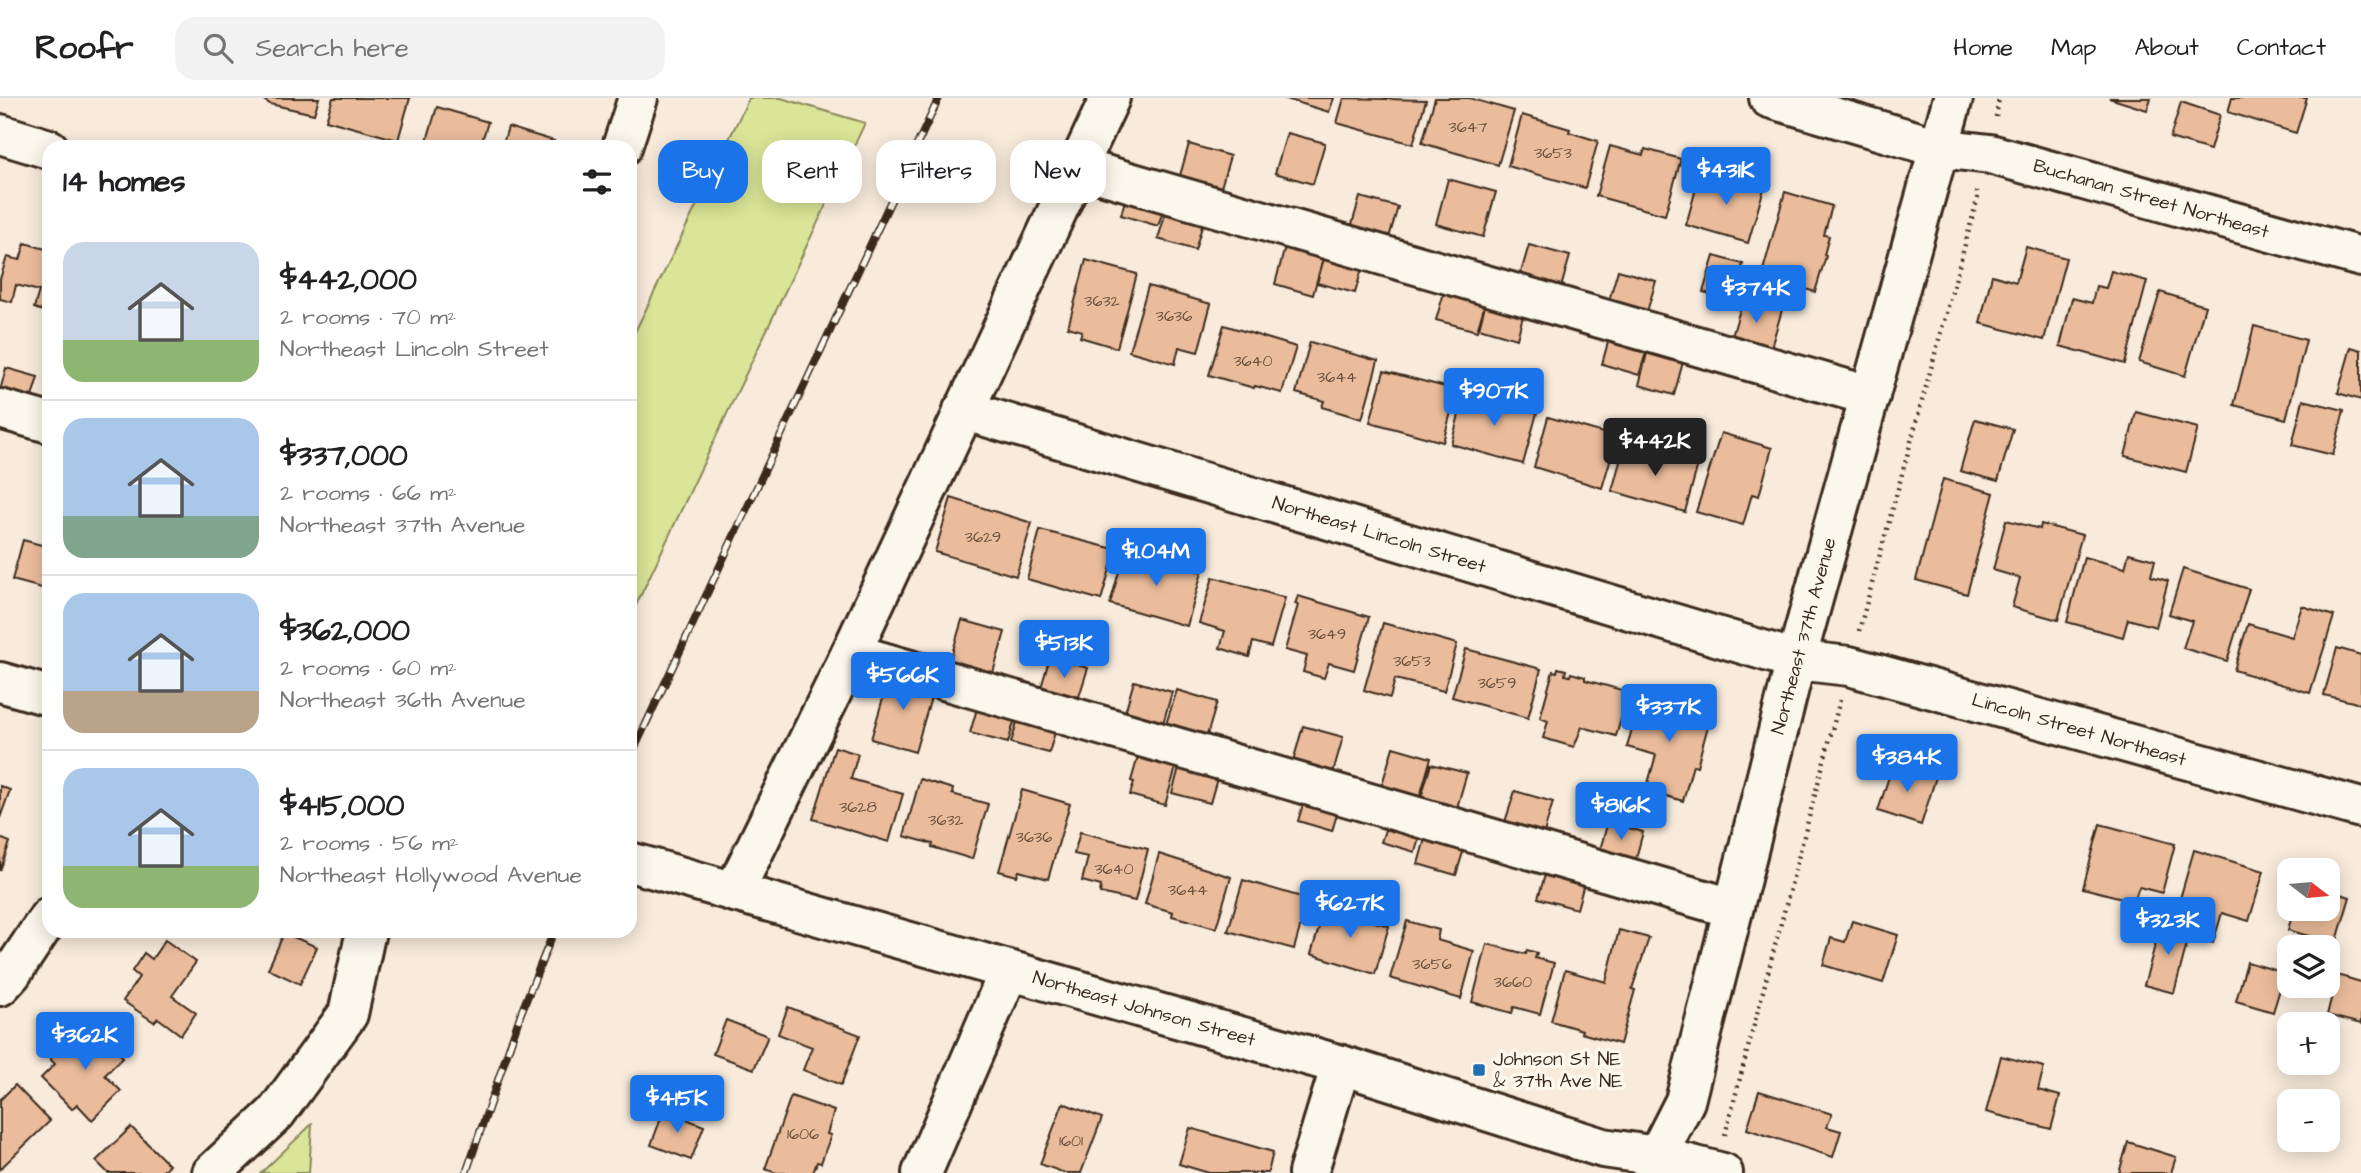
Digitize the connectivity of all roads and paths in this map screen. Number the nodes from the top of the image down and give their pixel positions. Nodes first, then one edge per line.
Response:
1 (638, 98) edge
2 (1110, 98) edge
3 (1769, 98) edge
4 (1953, 98) edge
5 (0, 135) edge
6 (624, 140) edge
7 (1090, 140) edge
8 (42, 147) edge
9 (1939, 148) junction
10 (1106, 175) edge
11 (1977, 187) dead end
12 (1060, 203) edge
13 (2361, 257) edge
14 (1870, 396) junction
15 (0, 409) edge
16 (962, 410) junction
17 (42, 421) edge
18 (1862, 622) dead end
19 (850, 653) junction
20 (1796, 660) junction
21 (0, 682) edge
22 (1843, 689) dead end
23 (42, 694) edge
24 (2361, 808) edge
25 (637, 864) edge
26 (734, 892) junction
27 (1732, 908) junction
28 (42, 928) edge
29 (364, 938) edge
30 (1009, 971) junction
31 (0, 986) edge
32 (1341, 1065) junction
33 (1731, 1112) dead end
34 (1656, 1164) edge
35 (212, 1173) edge
36 (922, 1173) edge
37 (1308, 1173) edge
38 (1723, 1173) edge

1 - 6 street
2 - 7 street
3 - 9 street, Buchanan Street Northeast
4 - 9 street, Northeast 37th Avenue
5 - 8 street
9 - 13 street, Buchanan Street Northeast
9 - 14 street, Northeast 37th Avenue
10 - 14 street
11 - 18 path
12 - 16 street
14 - 20 street, Northeast 37th Avenue
15 - 17 street
16 - 19 street
16 - 20 street, Northeast Lincoln Street
19 - 26 street
19 - 27 street
20 - 24 street, Lincoln Street Northeast
20 - 27 street, Northeast 37th Avenue
21 - 23 street
22 - 33 path
25 - 26 street, Northeast Johnson Street
26 - 30 street, Northeast Johnson Street
27 - 34 street, Northeast 37th Avenue
28 - 31 street
29 - 35 street
30 - 32 street, Northeast Johnson Street
30 - 36 street
32 - 34 street, Northeast Johnson Street
32 - 37 street
34 - 38 street, Northeast Johnson Street

